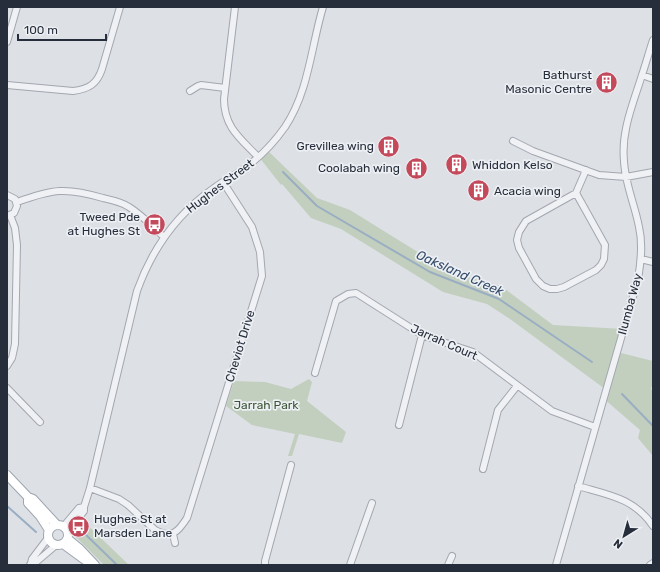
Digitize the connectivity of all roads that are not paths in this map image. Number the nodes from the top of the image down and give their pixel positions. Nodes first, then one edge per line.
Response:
1 (17, 7) edge
2 (120, 7) edge
3 (235, 7) edge
4 (323, 7) edge
5 (653, 40) edge
6 (7, 42) edge
7 (642, 75) junction
8 (653, 79) edge
9 (7, 85) edge
10 (225, 88) junction
11 (190, 91) dead end
12 (513, 141) dead end
13 (258, 157) junction
14 (586, 170) junction
15 (653, 172) edge
16 (626, 177) junction
17 (223, 182) junction
18 (576, 193) junction
19 (7, 195) edge
20 (17, 202) junction
21 (9, 216) edge
22 (164, 237) junction
23 (641, 259) junction
24 (653, 262) edge
25 (422, 335) junction
26 (7, 366) edge
27 (315, 373) dead end
28 (517, 386) junction
29 (7, 388) edge
30 (40, 422) dead end
31 (399, 425) dead end
32 (595, 427) junction
33 (292, 465) dead end
34 (483, 469) dead end
35 (7, 475) edge
36 (578, 486) junction
37 (90, 488) junction
38 (28, 497) junction
39 (372, 503) dead end
40 (653, 526) edge
41 (49, 530) junction
42 (64, 533) junction
43 (173, 534) junction
44 (48, 538) junction
45 (175, 543) dead end
46 (55, 546) junction
47 (452, 556) dead end
48 (653, 563) edge
49 (30, 564) edge
50 (94, 565) edge
51 (265, 565) edge
52 (350, 565) edge
53 (448, 565) edge
54 (556, 565) edge
55 (650, 565) edge

1 - 6 street
2 - 9 street
3 - 10 street
4 - 13 street, Hughes Street
5 - 7 street, Ilumba Way
7 - 8 street
7 - 16 street, Ilumba Way
10 - 11 street
10 - 13 street
12 - 14 street
13 - 17 street, Hughes Street
14 - 16 street
14 - 18 street
15 - 16 street
16 - 23 street, Ilumba Way
17 - 22 street, Hughes Street
17 - 43 street, Cheviot Drive
18 - 18 street
19 - 20 street
20 - 21 street
20 - 22 street
21 - 26 street
22 - 37 street, Hughes Street
23 - 24 street
23 - 32 street, Ilumba Way
25 - 27 street, Jarrah Court
25 - 28 street, Jarrah Court
25 - 31 street
28 - 32 street, Jarrah Court
28 - 34 street
29 - 30 street
32 - 36 street, Ilumba Way
33 - 51 street
35 - 38 main road
36 - 40 street
36 - 54 street, Ilumba Way
37 - 42 street, Hughes Street
37 - 43 street
38 - 41 main road
38 - 42 main road
39 - 52 street
41 - 42 main road
41 - 44 main road
42 - 46 main road
42 - 50 main road
43 - 45 street
44 - 46 main road
44 - 49 street
46 - 49 street
47 - 53 street
48 - 55 street

